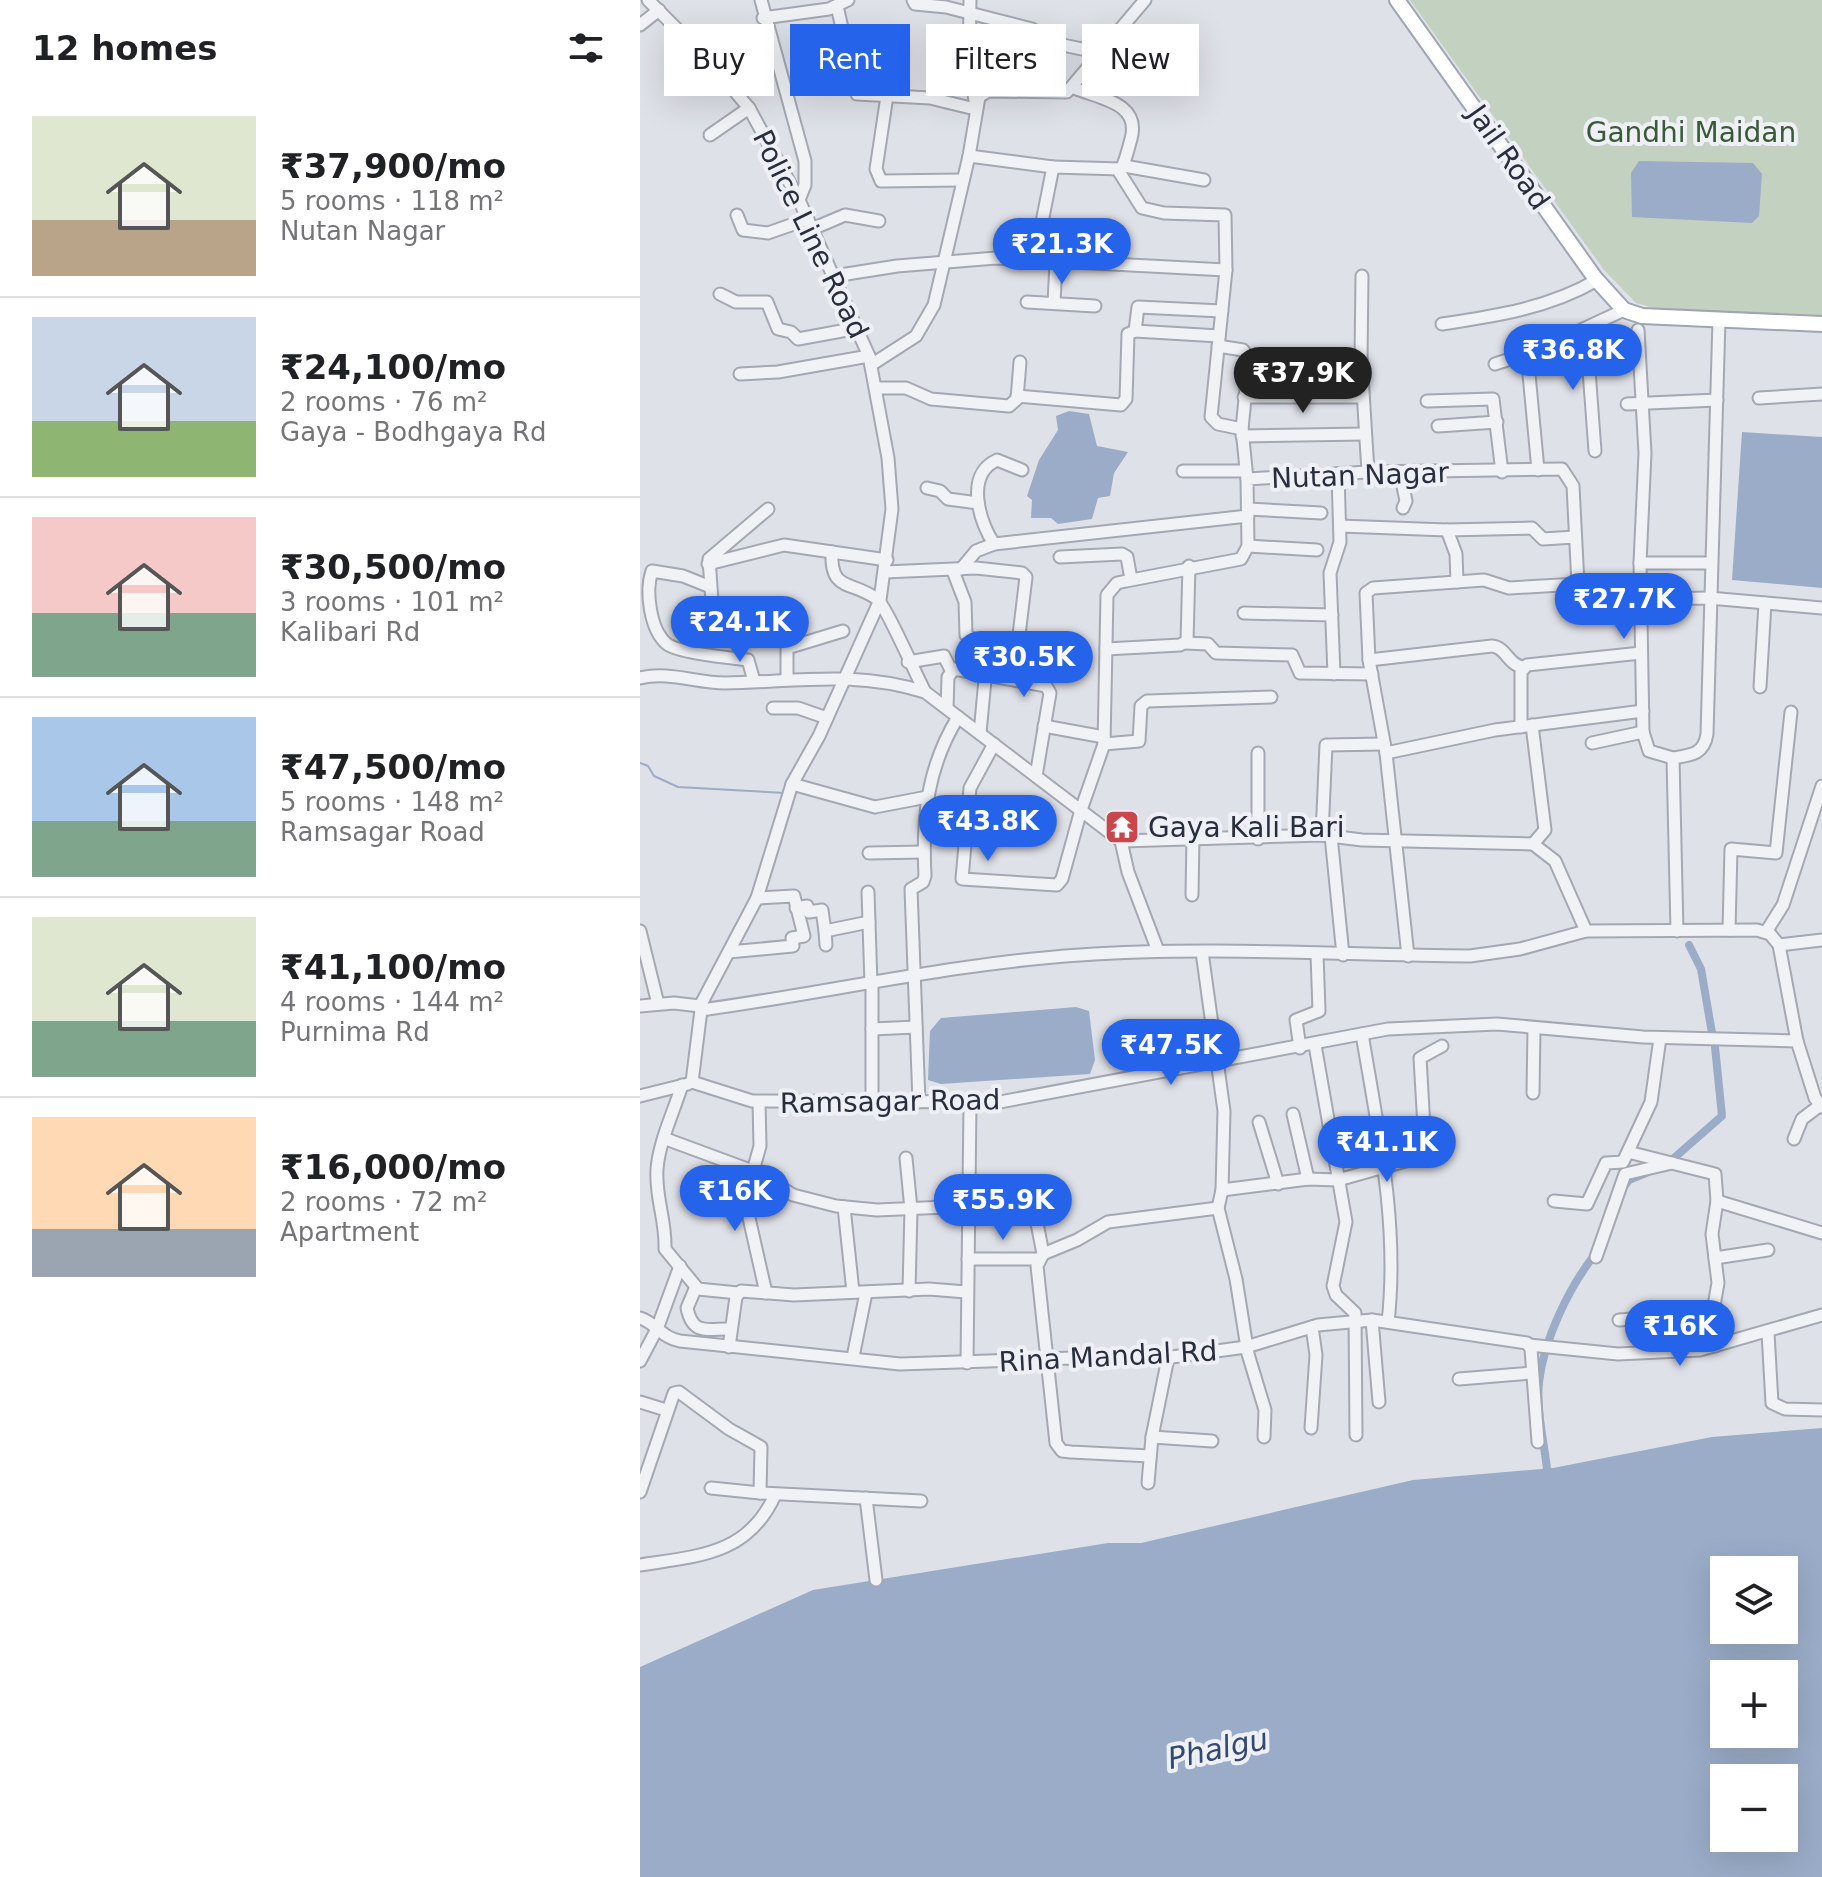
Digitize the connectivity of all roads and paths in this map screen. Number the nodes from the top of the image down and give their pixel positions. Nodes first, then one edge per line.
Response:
1 (648, 0) edge
2 (761, 0) edge
3 (913, 0) edge
4 (1145, 0) edge
5 (1397, 0) edge
6 (842, 3) edge
7 (970, 6) edge
8 (660, 7) edge
9 (763, 18) junction
10 (845, 24) edge
11 (1125, 24) edge
12 (640, 25) edge
13 (1082, 49) edge
14 (1082, 78) edge
15 (1074, 88) junction
16 (887, 96) joint
17 (749, 108) junction
18 (975, 108) junction
19 (710, 135) dead end
20 (969, 156) junction
21 (1053, 167) junction
22 (1121, 168) junction
23 (963, 180) junction
24 (1204, 180) dead end
25 (799, 200) junction
26 (737, 215) dead end
27 (879, 221) dead end
28 (810, 224) junction
29 (1034, 262) junction
30 (1056, 262) junction
31 (943, 264) junction
32 (1226, 270) junction
33 (834, 276) junction
34 (1362, 276) dead end
35 (1597, 280) junction
36 (720, 294) dead end
37 (1027, 302) dead end
38 (1054, 303) junction
39 (1095, 306) dead end
40 (1624, 310) junction
41 (1222, 311) junction
42 (1719, 320) junction
43 (1442, 324) dead end
44 (1822, 324) edge
45 (858, 328) junction
46 (1586, 330) junction
47 (1638, 330) dead end
48 (1135, 331) junction
49 (1218, 341) junction
50 (1527, 353) junction
51 (1249, 359) junction
52 (1361, 359) junction
53 (870, 360) junction
54 (1020, 362) dead end
55 (1495, 364) dead end
56 (740, 374) dead end
57 (877, 388) junction
58 (1822, 394) edge
59 (1017, 396) junction
60 (1244, 397) junction
61 (1362, 397) junction
62 (1759, 398) dead end
63 (1717, 400) junction
64 (1427, 401) dead end
65 (1627, 404) dead end
66 (1642, 404) junction
67 (1497, 422) junction
68 (1438, 426) dead end
69 (1242, 432) junction
70 (1364, 434) junction
71 (1595, 451) dead end
72 (1022, 470) dead end
73 (1538, 470) junction
74 (1183, 471) dead end
75 (1368, 472) junction
76 (1400, 472) junction
77 (1502, 472) junction
78 (1338, 474) junction
79 (1246, 475) junction
80 (927, 488) dead end
81 (978, 503) junction
82 (1403, 508) dead end
83 (768, 509) dead end
84 (1248, 512) junction
85 (1321, 513) dead end
86 (1340, 526) junction
87 (1447, 530) junction
88 (1575, 537) junction
89 (994, 544) junction
90 (1248, 546) junction
91 (1317, 550) dead end
92 (832, 552) junction
93 (1060, 557) dead end
94 (1640, 563) junction
95 (1710, 563) junction
96 (708, 564) junction
97 (886, 566) junction
98 (1189, 566) junction
99 (957, 570) junction
100 (1131, 579) junction
101 (1457, 582) junction
102 (1578, 584) junction
103 (708, 586) junction
104 (1709, 598) junction
105 (1640, 599) junction
106 (880, 600) junction
107 (1765, 603) junction
108 (1822, 608) edge
109 (645, 609) edge
110 (1244, 613) dead end
111 (713, 615) dead end
112 (1332, 615) junction
113 (843, 631) dead end
114 (1019, 635) dead end
115 (1184, 643) junction
116 (1106, 649) junction
117 (1641, 653) junction
118 (1369, 660) junction
119 (908, 662) junction
120 (1523, 667) junction
121 (951, 670) junction
122 (986, 673) junction
123 (1334, 674) junction
124 (1372, 674) junction
125 (640, 678) edge
126 (787, 678) junction
127 (845, 678) junction
128 (754, 681) junction
129 (1760, 687) dead end
130 (925, 692) junction
131 (1271, 697) dead end
132 (773, 708) dead end
133 (947, 708) junction
134 (1643, 711) junction
135 (1791, 712) dead end
136 (958, 717) junction
137 (827, 718) junction
138 (1044, 726) junction
139 (1527, 726) junction
140 (1643, 732) junction
141 (980, 733) junction
142 (1104, 740) junction
143 (1592, 743) dead end
144 (994, 744) junction
145 (1385, 749) junction
146 (1258, 753) dead end
147 (1673, 758) junction
148 (1036, 776) junction
149 (792, 784) junction
150 (1822, 791) edge
151 (927, 797) junction
152 (1081, 810) junction
153 (1327, 835) junction
154 (1193, 838) junction
155 (1258, 839) junction
156 (1396, 840) junction
157 (1121, 841) junction
158 (1533, 844) junction
159 (924, 852) junction
160 (869, 853) dead end
161 (868, 892) dead end
162 (1192, 895) dead end
163 (757, 898) junction
164 (796, 908) junction
165 (869, 922) junction
166 (1729, 930) junction
167 (640, 931) edge
168 (825, 931) junction
169 (1586, 931) junction
170 (1677, 931) junction
171 (1766, 932) junction
172 (1822, 940) edge
173 (826, 945) dead end
174 (1779, 945) junction
175 (1158, 951) junction
176 (729, 952) junction
177 (1202, 952) junction
178 (1317, 954) junction
179 (1343, 955) junction
180 (1408, 956) junction
181 (914, 977) junction
182 (871, 985) junction
183 (658, 1004) junction
184 (640, 1006) edge
185 (700, 1008) junction
186 (916, 1027) junction
187 (1534, 1028) junction
188 (872, 1029) junction
189 (1362, 1034) junction
190 (1660, 1038) junction
191 (1797, 1041) junction
192 (1315, 1045) junction
193 (1442, 1046) dead end
194 (1300, 1048) junction
195 (1219, 1060) junction
196 (687, 1084) junction
197 (1533, 1093) dead end
198 (640, 1096) edge
199 (759, 1102) junction
200 (872, 1102) junction
201 (919, 1102) junction
202 (970, 1103) junction
203 (1821, 1107) edge
204 (1293, 1114) dead end
205 (1259, 1122) dead end
206 (666, 1139) junction
207 (1794, 1139) dead end
208 (1628, 1152) junction
209 (906, 1158) dead end
210 (1672, 1163) junction
211 (1384, 1166) junction
212 (748, 1169) junction
213 (1308, 1179) junction
214 (1338, 1180) junction
215 (1278, 1184) junction
216 (1030, 1187) dead end
217 (1222, 1190) junction
218 (1554, 1201) dead end
219 (1717, 1201) junction
220 (970, 1206) junction
221 (844, 1207) junction
222 (1218, 1208) junction
223 (911, 1209) junction
224 (1822, 1233) edge
225 (1768, 1250) dead end
226 (1041, 1257) junction
227 (1596, 1257) dead end
228 (1715, 1258) junction
229 (968, 1259) junction
230 (680, 1266) junction
231 (696, 1287) junction
232 (909, 1291) junction
233 (853, 1292) junction
234 (966, 1292) junction
235 (738, 1293) junction
236 (766, 1293) junction
237 (866, 1293) junction
238 (1713, 1313) junction
239 (1822, 1315) edge
240 (640, 1318) edge
241 (1354, 1320) junction
242 (1372, 1320) junction
243 (1619, 1320) dead end
244 (1388, 1322) junction
245 (1312, 1327) junction
246 (657, 1329) junction
247 (731, 1329) junction
248 (1768, 1333) junction
249 (1529, 1345) junction
250 (1715, 1346) junction
251 (729, 1347) junction
252 (1246, 1347) junction
253 (853, 1357) junction
254 (1168, 1358) junction
255 (1046, 1360) junction
256 (640, 1361) edge
257 (967, 1363) junction
258 (1531, 1373) junction
259 (1459, 1379) dead end
260 (640, 1402) edge
261 (1379, 1402) dead end
262 (666, 1410) junction
263 (1822, 1410) edge
264 (1311, 1428) dead end
265 (1356, 1435) dead end
266 (1152, 1437) junction
267 (1264, 1437) dead end
268 (1212, 1441) dead end
269 (1538, 1442) dead end
270 (1150, 1456) junction
271 (1148, 1483) dead end
272 (711, 1488) dead end
273 (640, 1492) edge
274 (760, 1493) junction
275 (775, 1495) junction
276 (866, 1498) junction
277 (921, 1501) dead end
278 (640, 1565) edge
279 (876, 1580) dead end

1 - 8 street, Police Line Road
2 - 9 street
3 - 7 street
4 - 11 street
5 - 35 main road, Jail Road
6 - 9 street
6 - 10 street
7 - 13 street
7 - 18 street
8 - 12 street
8 - 17 street, Police Line Road
9 - 25 street
14 - 15 street
15 - 18 street
15 - 22 street
16 - 18 street
16 - 23 street
17 - 19 street
17 - 25 street, Police Line Road
18 - 20 street
20 - 21 street
20 - 23 street
21 - 22 street
21 - 29 street
22 - 24 street
22 - 32 street
23 - 31 street
25 - 28 street, Police Line Road
26 - 28 street
27 - 28 street
28 - 33 street, Police Line Road
29 - 30 street
29 - 31 street
30 - 32 street
30 - 38 street
31 - 33 street
31 - 53 street
32 - 41 street
33 - 45 street, Police Line Road
34 - 52 street
35 - 40 main road, Jail Road
35 - 43 street
36 - 45 street
37 - 38 street
38 - 39 street
40 - 42 main road
40 - 46 street
41 - 48 street
41 - 49 street
42 - 44 main road
42 - 63 street
45 - 53 street, Police Line Road
46 - 50 street
46 - 71 street
47 - 66 street
48 - 49 street
48 - 59 street
49 - 51 street
49 - 69 street
50 - 55 street
50 - 73 street
51 - 52 street
51 - 60 street
52 - 61 street
53 - 56 street
53 - 57 street, Police Line Road
54 - 59 street
57 - 59 street
57 - 97 street, Police Line Road
58 - 62 street
60 - 61 street
60 - 69 street
61 - 70 street
63 - 66 street
63 - 95 street
64 - 67 street
65 - 66 street
66 - 94 street
67 - 68 street
67 - 77 street
69 - 70 street
69 - 79 street
70 - 75 street
72 - 81 street
73 - 77 street, Nutan Nagar
73 - 88 street, Nutan Nagar
74 - 79 street
75 - 76 street, Nutan Nagar
75 - 78 street, Nutan Nagar
76 - 77 street, Nutan Nagar
76 - 82 street
78 - 79 street, Nutan Nagar
78 - 86 street
79 - 84 street, Nutan Nagar
80 - 81 street
81 - 89 street
83 - 96 street
84 - 85 street
84 - 89 street
84 - 90 street, Nutan Nagar
86 - 87 street
86 - 112 street
87 - 88 street
87 - 101 street
88 - 102 street, Nutan Nagar
89 - 99 street
90 - 91 street
90 - 98 street
92 - 96 street
92 - 97 street
92 - 106 street
93 - 100 street
94 - 95 street
94 - 105 street
95 - 104 street
96 - 103 street
97 - 99 street
97 - 106 street, Police Line Road
98 - 100 street
98 - 115 street
99 - 114 street
99 - 122 street
100 - 116 street
101 - 102 street
101 - 118 street
102 - 105 street
103 - 109 street
103 - 111 street
104 - 105 street
104 - 107 street
104 - 147 street
105 - 117 street
106 - 119 street
106 - 127 street, Police Line Road
107 - 108 street
107 - 129 street
109 - 128 street
110 - 112 street
112 - 123 street
113 - 126 street
115 - 116 street
115 - 123 street
116 - 142 street
117 - 120 street
117 - 134 street
118 - 120 street
118 - 124 street
119 - 121 street
119 - 130 street
120 - 139 street
121 - 122 street
121 - 133 street
122 - 138 street
122 - 141 street
123 - 124 street
124 - 145 street
125 - 128 street
126 - 127 street
126 - 128 street
127 - 130 street
127 - 137 street, Police Line Road
130 - 133 street
131 - 142 street
132 - 137 street
133 - 136 street
134 - 139 street
134 - 140 street
135 - 166 street
136 - 141 street
136 - 151 street
137 - 149 street, Police Line Road
138 - 142 street
138 - 148 street
139 - 145 street
139 - 158 street
140 - 143 street
140 - 147 street
141 - 144 street
142 - 152 street
144 - 148 street
144 - 152 street
145 - 153 street
145 - 156 street
146 - 155 street
147 - 170 street
148 - 152 street
149 - 151 street
149 - 163 street, Police Line Road
150 - 171 street
151 - 159 street
152 - 157 street
153 - 155 street
153 - 156 street
153 - 179 street
154 - 155 street
154 - 157 street
154 - 162 street
156 - 158 street
156 - 180 street
157 - 175 street
158 - 169 street
159 - 160 street
159 - 181 street
161 - 165 street
163 - 164 street
163 - 176 street, Police Line Road
164 - 168 street
164 - 176 street
165 - 168 street
165 - 182 street
166 - 170 street
166 - 171 street
167 - 183 street
168 - 173 street
169 - 170 street
169 - 180 street
171 - 174 street
172 - 174 street
174 - 191 street
175 - 177 street
175 - 181 street
176 - 185 street, Police Line Road
177 - 178 street
177 - 195 street
178 - 179 street
178 - 194 street
179 - 180 street
181 - 182 street
181 - 186 street
182 - 185 street
182 - 188 street
183 - 184 street
183 - 185 street
185 - 196 street
186 - 188 street
186 - 201 street
187 - 189 street, Ramsagar Road
187 - 190 street, Ramsagar Road
187 - 197 street
188 - 200 street
189 - 192 street, Ramsagar Road
189 - 211 street
190 - 191 street, Ramsagar Road
190 - 208 street
191 - 203 street
192 - 194 street, Ramsagar Road
192 - 214 street
193 - 211 street
194 - 195 street, Ramsagar Road
195 - 202 street, Ramsagar Road
195 - 217 street
196 - 198 street
196 - 199 street, Ramsagar Road
196 - 206 street
199 - 200 street, Ramsagar Road
199 - 212 street
200 - 201 street, Ramsagar Road
201 - 202 street, Ramsagar Road
202 - 220 street
203 - 207 street
204 - 213 street
205 - 215 street
206 - 212 street
206 - 230 street
208 - 210 street
208 - 218 street
209 - 223 street
210 - 219 street
210 - 227 street
211 - 214 street
211 - 244 street
212 - 221 street
212 - 236 street
213 - 214 street
213 - 215 street
214 - 241 street
215 - 217 street
216 - 226 street
217 - 222 street
219 - 224 street
219 - 228 street
220 - 223 street
220 - 229 street
221 - 223 street
221 - 233 street
222 - 226 street
222 - 252 street
223 - 232 street
225 - 228 street
226 - 229 street
226 - 255 street
228 - 238 street
229 - 234 street
230 - 231 street
230 - 246 street
231 - 235 street
231 - 247 street
232 - 234 street
232 - 237 street
233 - 236 street
233 - 237 street
234 - 257 street
235 - 236 street
235 - 247 street
237 - 253 street
238 - 243 street
238 - 250 street
239 - 248 street, Rina Mandal Rd
240 - 246 street, Rina Mandal Rd
241 - 242 street, Rina Mandal Rd
241 - 245 street, Rina Mandal Rd
241 - 265 street
242 - 244 street, Rina Mandal Rd
242 - 261 street
244 - 249 street, Rina Mandal Rd
245 - 252 street, Rina Mandal Rd
245 - 264 street
246 - 251 street, Rina Mandal Rd
246 - 256 street
247 - 251 street
248 - 250 street, Rina Mandal Rd
248 - 263 street
249 - 250 street, Rina Mandal Rd
249 - 258 street
251 - 253 street, Rina Mandal Rd
252 - 254 street, Rina Mandal Rd
252 - 267 street
253 - 257 street, Rina Mandal Rd
254 - 255 street, Rina Mandal Rd
254 - 266 street
255 - 257 street, Rina Mandal Rd
255 - 270 street
258 - 259 street
258 - 269 street
260 - 262 street
262 - 273 street
262 - 274 street
266 - 268 street
266 - 270 street
270 - 271 street
272 - 274 street
274 - 275 street
275 - 276 street
275 - 278 street
276 - 277 street
276 - 279 street

